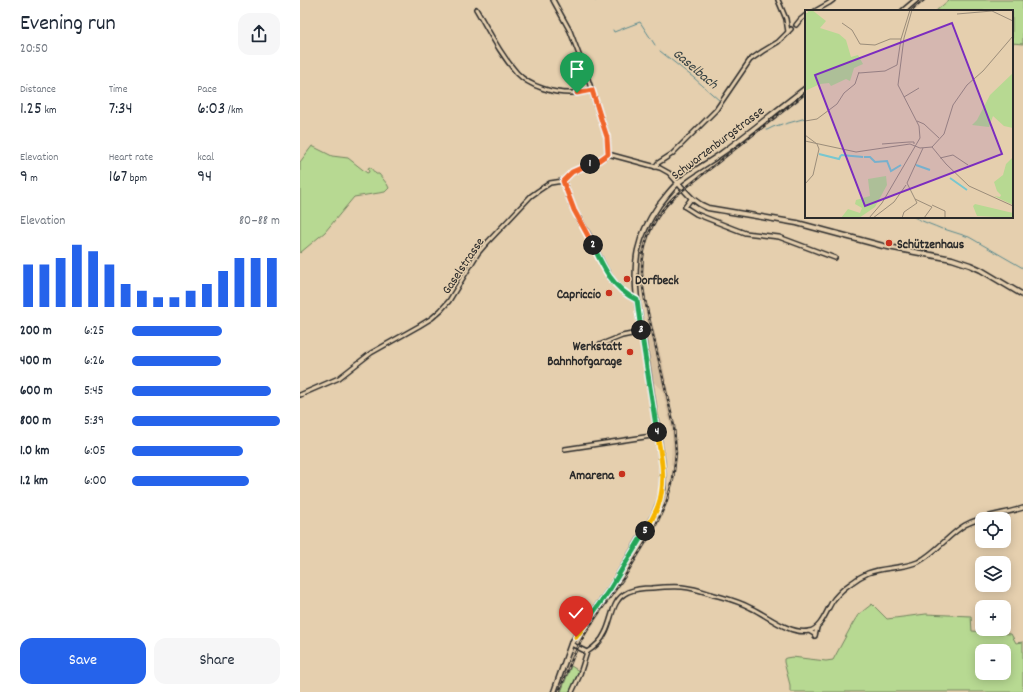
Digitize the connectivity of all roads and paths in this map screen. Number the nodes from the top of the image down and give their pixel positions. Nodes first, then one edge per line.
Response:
1 (553, 0) edge
2 (778, 0) edge
3 (833, 0) edge
4 (916, 0) edge
5 (476, 9) dead end
6 (816, 10) edge
7 (904, 10) edge
8 (805, 17) edge
9 (796, 25) dead end
10 (791, 29) dead end
11 (788, 32) junction
12 (805, 89) edge
13 (592, 90) junction
14 (608, 154) junction
15 (655, 166) junction
16 (563, 181) junction
17 (678, 182) junction
18 (692, 199) junction
19 (835, 258) dead end
20 (1023, 295) edge
21 (637, 300) junction
22 (642, 332) junction
23 (597, 346) dead end
24 (300, 395) edge
25 (658, 435) junction
26 (565, 449) dead end
27 (1023, 508) edge
28 (818, 627) junction
29 (809, 631) junction
30 (571, 644) junction
31 (586, 652) junction
32 (554, 692) edge
33 (572, 692) edge

1 - 13 street
2 - 11 street
3 - 6 street
4 - 7 main road
5 - 13 street
8 - 9 street
10 - 11 street
11 - 15 street
12 - 17 main road, Schwarzenburgstrasse
13 - 14 street
14 - 15 street
14 - 16 street, Gaselstrasse
15 - 17 street
16 - 21 street
16 - 24 street, Gaselstrasse
17 - 18 main road
17 - 21 main road, Schwarzenburgstrasse
18 - 19 street
18 - 20 main road
21 - 22 main road, Schwarzenburgstrasse
22 - 23 street
22 - 25 main road, Schwarzenburgstrasse
25 - 26 street
25 - 30 main road, Schwarzenburgstrasse
27 - 28 street
28 - 29 street
28 - 29 street
29 - 31 street
30 - 31 street
30 - 32 main road, Schwarzenburgstrasse
31 - 33 street

